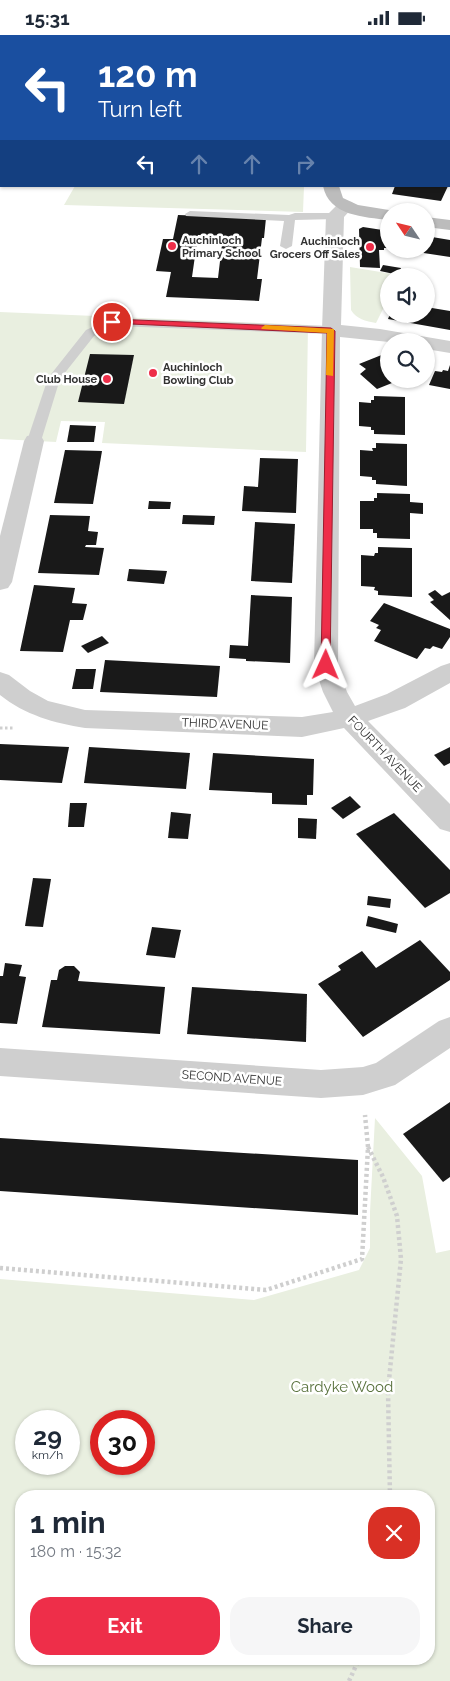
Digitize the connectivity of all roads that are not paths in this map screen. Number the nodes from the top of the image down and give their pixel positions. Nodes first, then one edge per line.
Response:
1 (331, 187) edge
2 (340, 211) junction
3 (190, 214) dead end
4 (380, 214) edge
5 (290, 218) junction
6 (435, 222) edge
7 (450, 225) edge
8 (286, 246) dead end
9 (331, 331) junction
10 (380, 335) edge
11 (435, 344) edge
12 (450, 347) edge
13 (34, 441) joint
14 (0, 582) edge
15 (450, 672) edge
16 (0, 681) edge
17 (349, 718) junction
18 (450, 821) edge
19 (450, 1031) edge
20 (0, 1062) edge

1 - 2 street
2 - 4 street
2 - 5 lane
2 - 9 street, FOURTH AVENUE
3 - 5 lane
5 - 8 lane
6 - 7 street
9 - 10 street
9 - 13 lane
9 - 17 street, FOURTH AVENUE
11 - 12 street
13 - 14 street
15 - 17 street, THIRD AVENUE
16 - 17 street, THIRD AVENUE
17 - 18 street, FOURTH AVENUE
19 - 20 street, SECOND AVENUE

